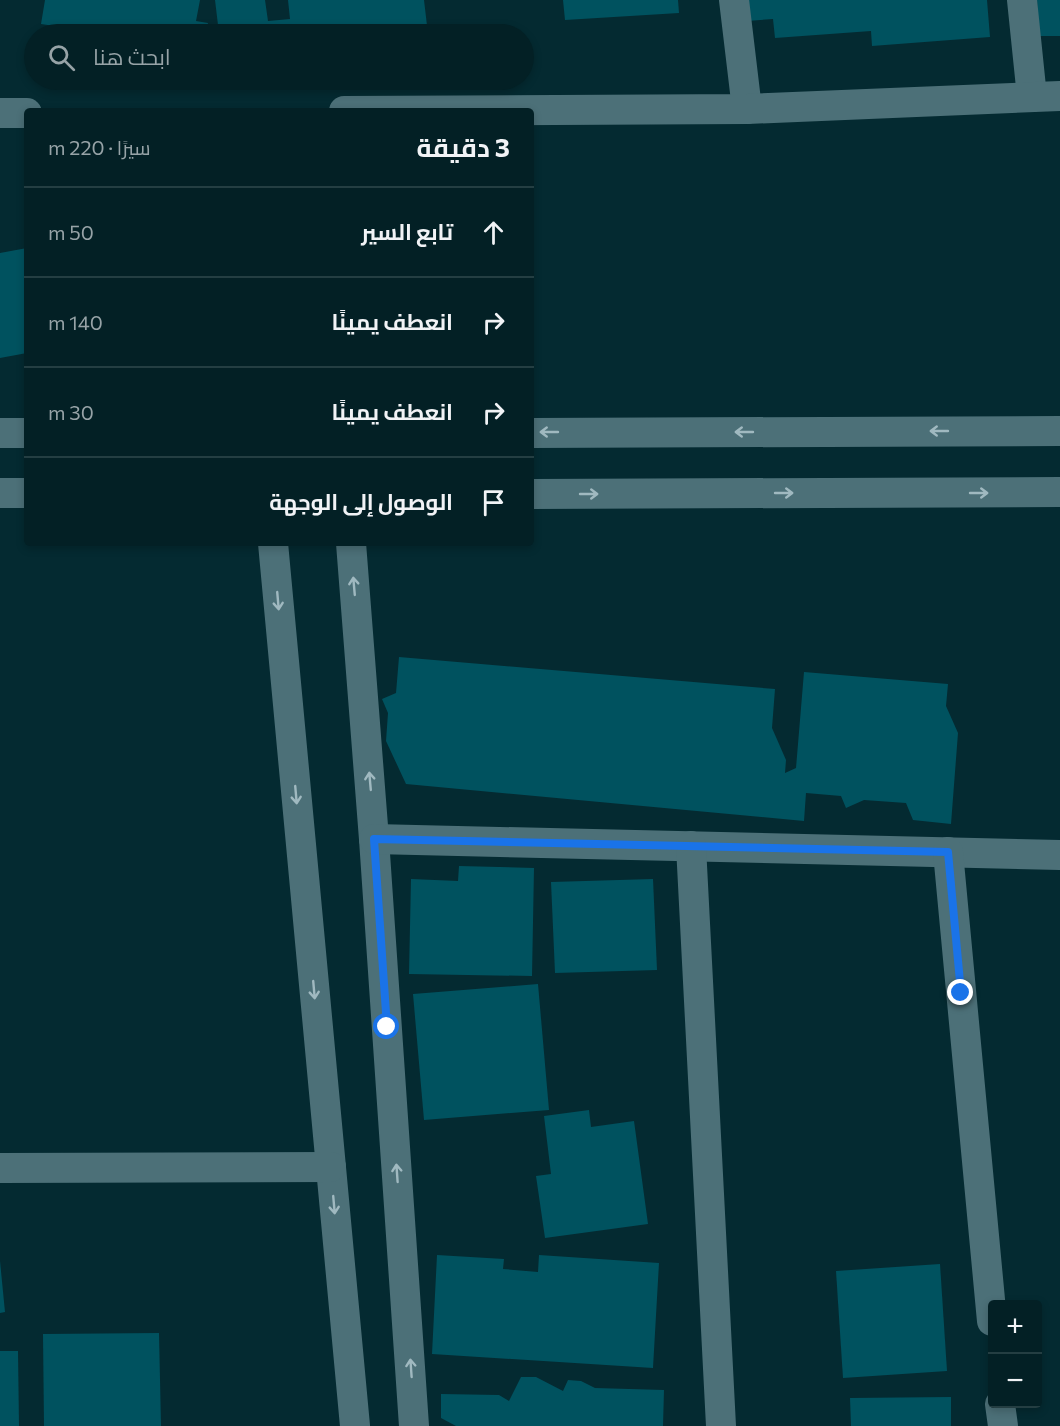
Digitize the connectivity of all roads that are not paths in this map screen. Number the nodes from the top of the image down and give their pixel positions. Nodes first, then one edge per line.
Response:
1 (734, 0) edge
2 (1022, 0) edge
3 (1046, 97) edge
4 (747, 109) junction
5 (534, 110) edge
6 (0, 113) edge
7 (24, 113) edge
8 (1060, 431) edge
9 (534, 432) edge
10 (0, 434) edge
11 (24, 434) edge
12 (1060, 492) edge
13 (0, 493) edge
14 (24, 494) edge
15 (534, 494) edge
16 (273, 546) edge
17 (351, 546) edge
18 (374, 839) junction
19 (691, 846) junction
20 (948, 852) junction
21 (1060, 855) edge
22 (331, 1167) junction
23 (0, 1168) edge
24 (991, 1300) edge
25 (1001, 1408) edge
26 (355, 1426) edge
27 (414, 1426) edge
28 (721, 1426) edge
29 (1003, 1426) edge

1 - 4 street
2 - 3 street
3 - 4 street
4 - 5 street
6 - 7 street
8 -> 9 street
10 - 11 street
15 -> 12 street
13 - 14 street
16 -> 22 street
18 -> 17 street
18 - 19 street
27 -> 18 street
19 - 20 street
19 - 28 street
20 - 21 street
20 - 24 street
22 - 23 street
22 -> 26 street
25 - 29 street

